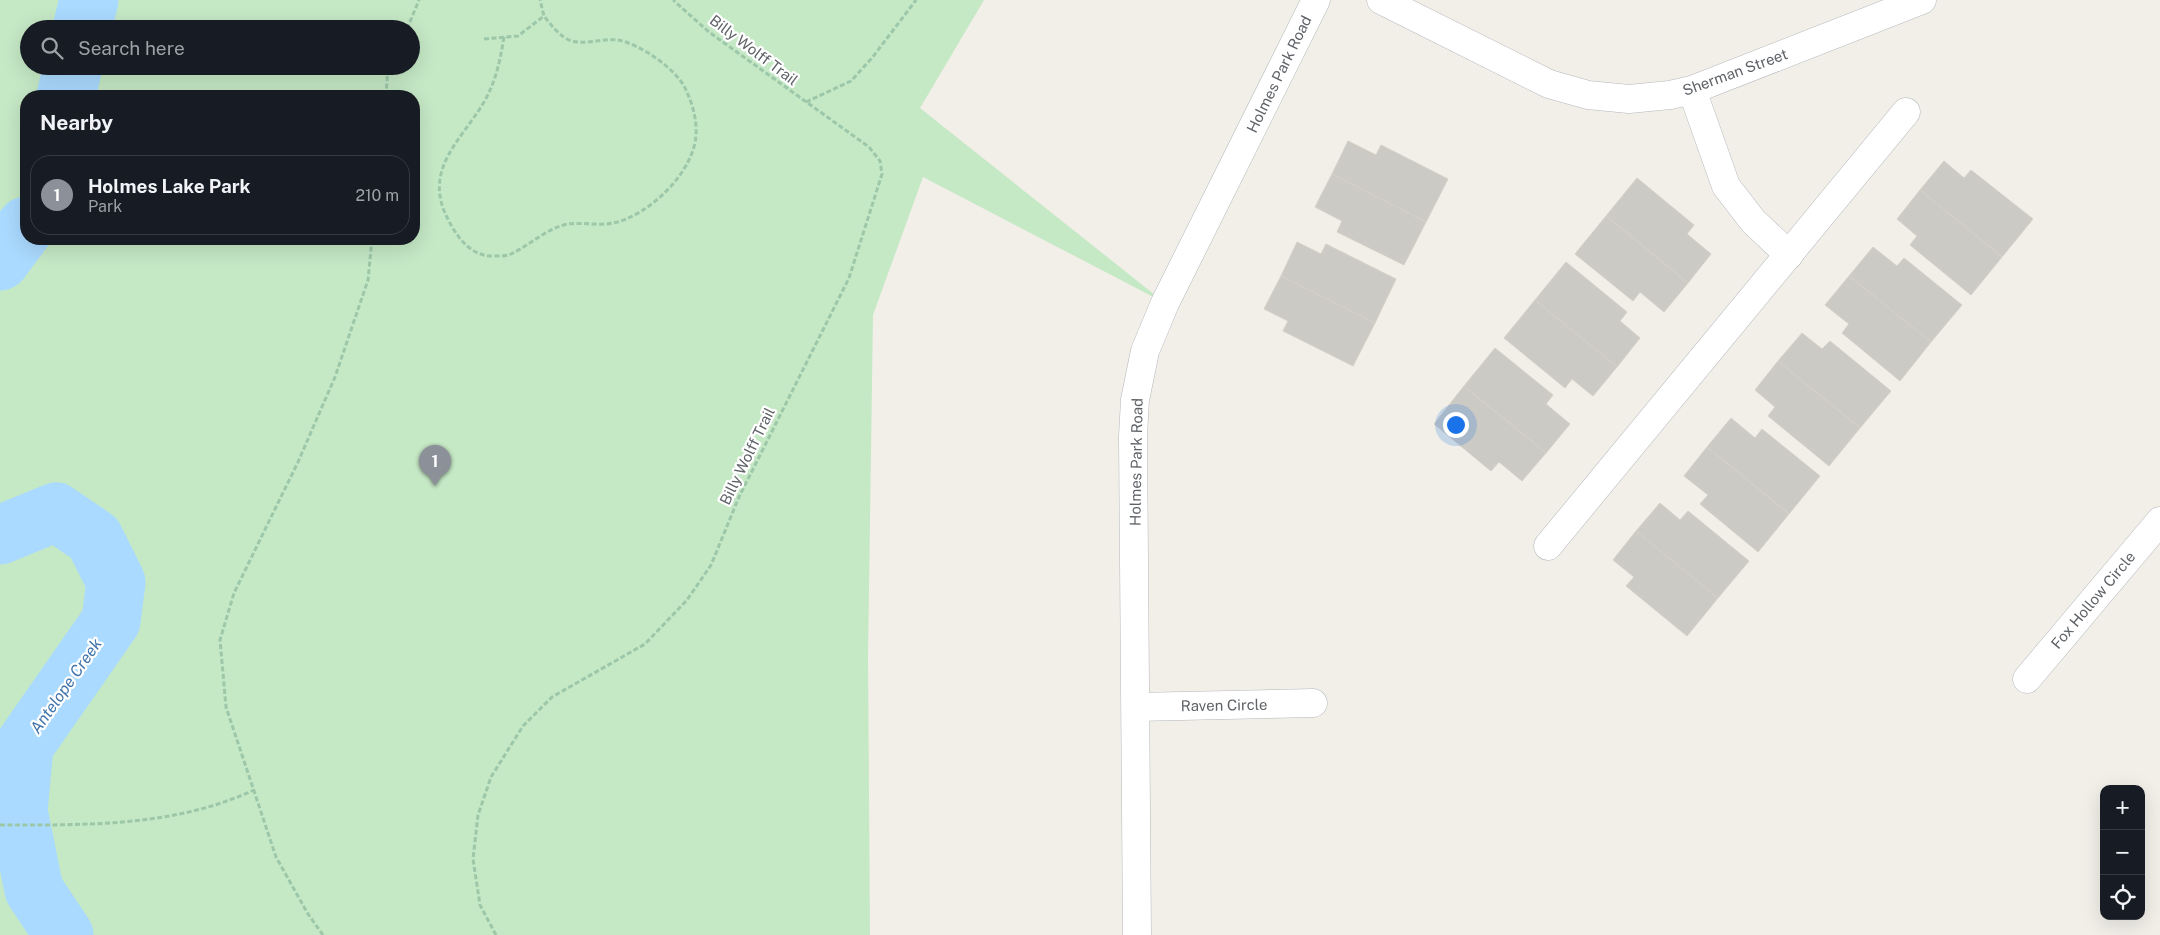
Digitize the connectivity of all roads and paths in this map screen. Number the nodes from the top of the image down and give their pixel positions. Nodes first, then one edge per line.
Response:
1 (420, 0) edge
2 (540, 0) edge
3 (673, 0) edge
4 (916, 0) edge
5 (1316, 0) edge
6 (1381, 0) edge
7 (1922, 0) edge
8 (544, 16) junction
9 (411, 20) edge
10 (504, 38) junction
11 (484, 39) dead end
12 (387, 75) edge
13 (386, 90) edge
14 (1692, 90) junction
15 (806, 102) junction
16 (1906, 112) dead end
17 (371, 245) edge
18 (1789, 255) junction
19 (2160, 521) edge
20 (1548, 546) dead end
21 (2027, 679) dead end
22 (1313, 703) dead end
23 (1136, 707) junction
24 (254, 790) junction
25 (0, 825) edge
26 (322, 935) edge
27 (496, 935) edge
28 (1137, 935) edge

1 - 9 path
2 - 8 path
3 - 15 path, Billy Wolff Trail
4 - 15 path
5 - 23 street, Holmes Park Road
6 - 14 street, Sherman Street
7 - 14 street, Sherman Street
8 - 10 path
8 - 10 path
10 - 11 path
12 - 13 path
14 - 18 street
15 - 27 path, Billy Wolff Trail
16 - 18 street
17 - 24 path
18 - 20 street
19 - 21 street, Fox Hollow Circle
22 - 23 street, Raven Circle
23 - 28 street, Holmes Park Road
24 - 25 path
24 - 26 path

